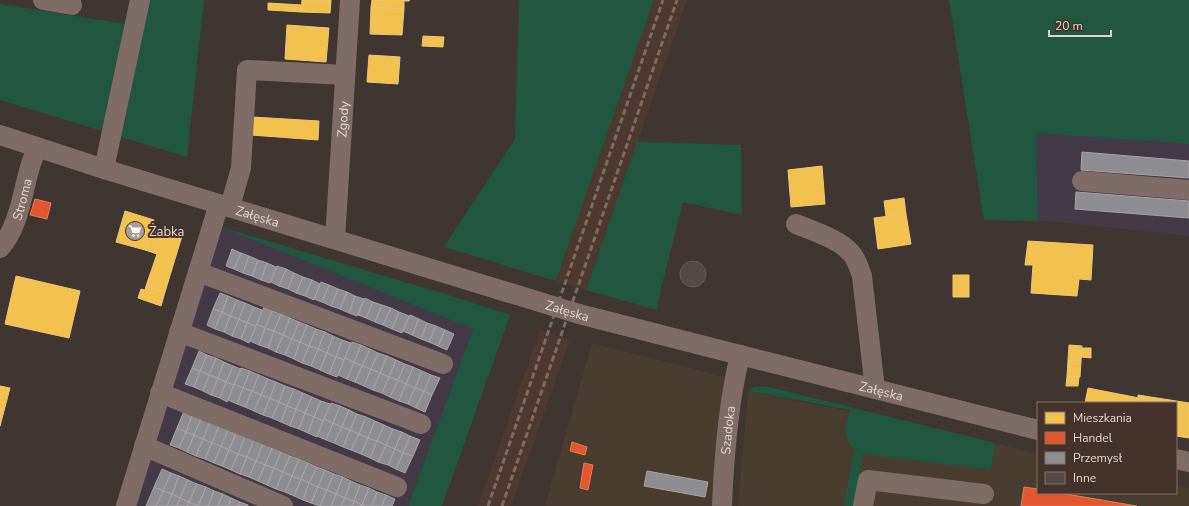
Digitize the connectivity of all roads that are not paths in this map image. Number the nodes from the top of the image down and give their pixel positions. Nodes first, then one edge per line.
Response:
1 (42, 0) edge
2 (140, 0) edge
3 (350, 0) edge
4 (72, 5) dead end
5 (345, 75) junction
6 (0, 135) edge
7 (37, 147) junction
8 (104, 169) junction
9 (1082, 181) dead end
10 (1189, 190) edge
11 (225, 205) junction
12 (796, 224) dead end
13 (335, 239) junction
14 (0, 248) edge
15 (198, 272) junction
16 (179, 332) junction
17 (740, 355) junction
18 (443, 364) dead end
19 (875, 389) junction
20 (160, 392) junction
21 (421, 424) dead end
22 (1037, 430) edge
23 (144, 446) junction
24 (1177, 460) edge
25 (1189, 462) edge
26 (398, 487) dead end
27 (984, 494) dead end
28 (126, 506) edge
29 (283, 506) edge
30 (722, 506) edge
31 (863, 506) edge

1 - 4 street
2 - 8 street
3 - 5 street, Zgody
5 - 11 street
5 - 13 street, Zgody
6 - 7 street, Załęska
7 - 8 street, Załęska
7 - 14 street, Stroma
8 - 11 street, Załęska
9 - 10 street
11 - 13 street, Załęska
11 - 15 street
12 - 19 street
13 - 17 street, Załęska
15 - 16 street
15 - 18 street
16 - 20 street
16 - 21 street
17 - 19 street, Załęska
17 - 30 street, Szadoka
19 - 22 street, Załęska
20 - 23 street
20 - 26 street
23 - 28 street
23 - 29 street
24 - 25 street
27 - 31 street

